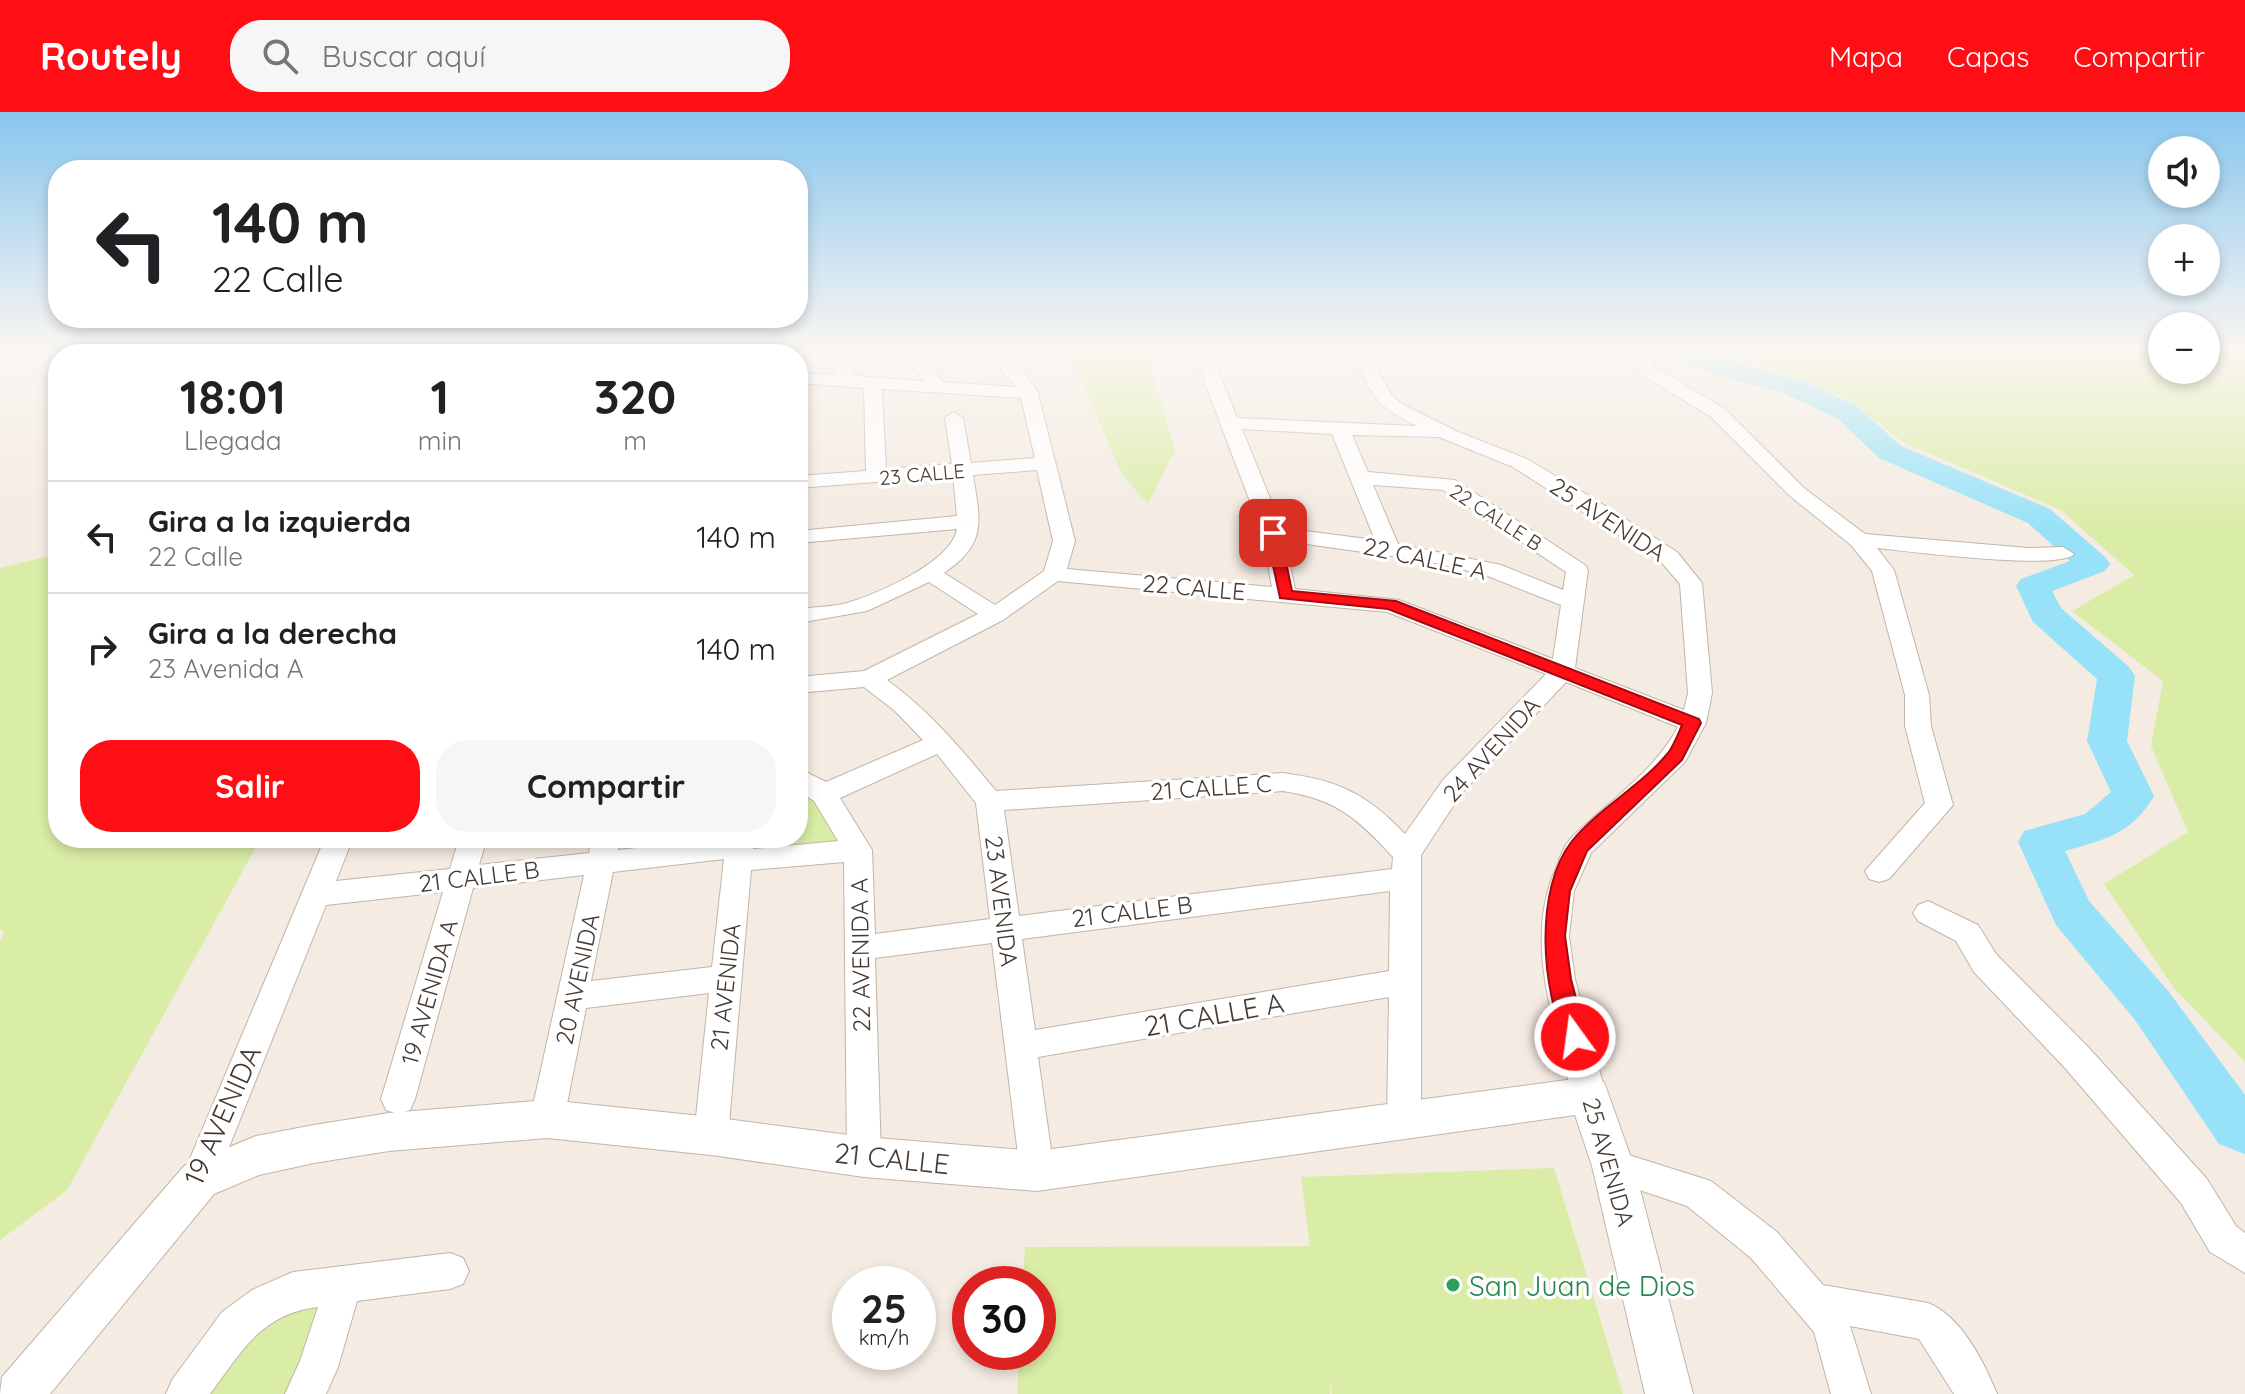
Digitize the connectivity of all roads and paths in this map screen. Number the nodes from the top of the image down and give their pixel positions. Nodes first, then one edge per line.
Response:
1 (874, 409) edge
2 (1033, 409) edge
3 (1224, 409) edge
4 (1397, 409) edge
5 (1711, 409) edge
6 (954, 418) dead end
7 (1229, 423) junction
8 (1340, 429) junction
9 (1449, 435) junction
10 (1046, 463) junction
11 (962, 470) junction
12 (876, 477) junction
13 (1361, 478) junction
14 (808, 481) edge
15 (966, 521) junction
16 (1273, 533) junction
17 (808, 536) edge
18 (1859, 540) junction
19 (1389, 548) junction
20 (2063, 554) dead end
21 (930, 573) junction
22 (1054, 574) junction
23 (1285, 595) junction
24 (1573, 602) junction
25 (808, 615) edge
26 (995, 615) junction
27 (1563, 671) junction
28 (869, 679) junction
29 (808, 684) edge
30 (1693, 723) junction
31 (941, 742) junction
32 (808, 784) edge
33 (824, 794) junction
34 (989, 801) junction
35 (335, 848) edge
36 (470, 848) edge
37 (739, 849) edge
38 (604, 850) edge
39 (858, 850) junction
40 (1406, 866) junction
41 (1879, 871) dead end
42 (462, 877) junction
43 (315, 895) junction
44 (1928, 913) dead end
45 (1005, 927) junction
46 (860, 948) junction
47 (726, 978) junction
48 (1406, 981) junction
49 (574, 996) junction
50 (1021, 1046) junction
51 (1589, 1095) junction
52 (398, 1099) dead end
53 (547, 1119) junction
54 (1404, 1120) junction
55 (711, 1136) junction
56 (864, 1157) junction
57 (1613, 1166) junction
58 (1037, 1171) junction
59 (199, 1180) junction
60 (2245, 1255) edge
61 (450, 1271) dead end
62 (343, 1287) junction
63 (1817, 1304) junction
64 (19, 1394) edge
65 (186, 1394) edge
66 (305, 1394) edge
67 (1669, 1394) edge
68 (1851, 1394) edge
69 (1977, 1394) edge

1 - 12 street
2 - 10 street
3 - 7 street
4 - 9 street, 25 AVENIDA
5 - 18 street
6 - 11 street
7 - 8 street
7 - 16 street
8 - 9 street
8 - 13 street
9 - 30 street, 25 AVENIDA
10 - 11 street, 23 CALLE
10 - 22 street
11 - 12 street, 23 CALLE
11 - 15 street
12 - 14 street, 23 CALLE
13 - 19 street
13 - 24 street, 22 CALLE B
15 - 17 street
15 - 21 street
16 - 19 street, 22 CALLE A
16 - 23 street
18 - 20 street
18 - 41 street
19 - 24 street, 22 CALLE A
21 - 25 street
21 - 26 street
22 - 23 street, 22 CALLE
22 - 26 street
23 - 27 street, 22 CALLE
24 - 27 street
26 - 28 street
27 - 30 street, 22 CALLE
27 - 40 street, 24 AVENIDA
28 - 29 street
28 - 31 street, 23 AVENIDA
30 - 51 street, 25 AVENIDA
31 - 33 street
31 - 34 street, 23 AVENIDA
32 - 33 street, 22 AVENIDA A
33 - 39 street, 22 AVENIDA A
34 - 40 street, 21 CALLE C
34 - 45 street, 23 AVENIDA
35 - 43 street, 19 AVENIDA
36 - 42 street, 19 AVENIDA A
37 - 38 street, 21 CALLE B
37 - 39 street
37 - 47 street, 21 AVENIDA
38 - 42 street, 21 CALLE B
38 - 49 street, 20 AVENIDA
39 - 46 street, 22 AVENIDA A
40 - 45 street, 21 CALLE B
40 - 48 street
42 - 43 street, 21 CALLE B
42 - 52 street, 19 AVENIDA A
43 - 59 street, 19 AVENIDA
44 - 60 street
45 - 46 street, 21 CALLE B
45 - 50 street, 23 AVENIDA
46 - 56 street, 22 AVENIDA A
47 - 49 street
47 - 55 street, 21 AVENIDA
48 - 50 street, 21 CALLE A
48 - 54 street
49 - 53 street, 20 AVENIDA
50 - 58 street, 23 AVENIDA
51 - 54 street, 21 CALLE
51 - 57 street, 25 AVENIDA
53 - 55 street, 21 CALLE
53 - 59 street, 21 CALLE
54 - 58 street, 21 CALLE
55 - 56 street, 21 CALLE
56 - 58 street, 21 CALLE
57 - 63 street
57 - 67 street, 25 AVENIDA
59 - 64 street, 19 AVENIDA
61 - 62 street
62 - 65 street
62 - 66 street
63 - 68 street
63 - 69 street

